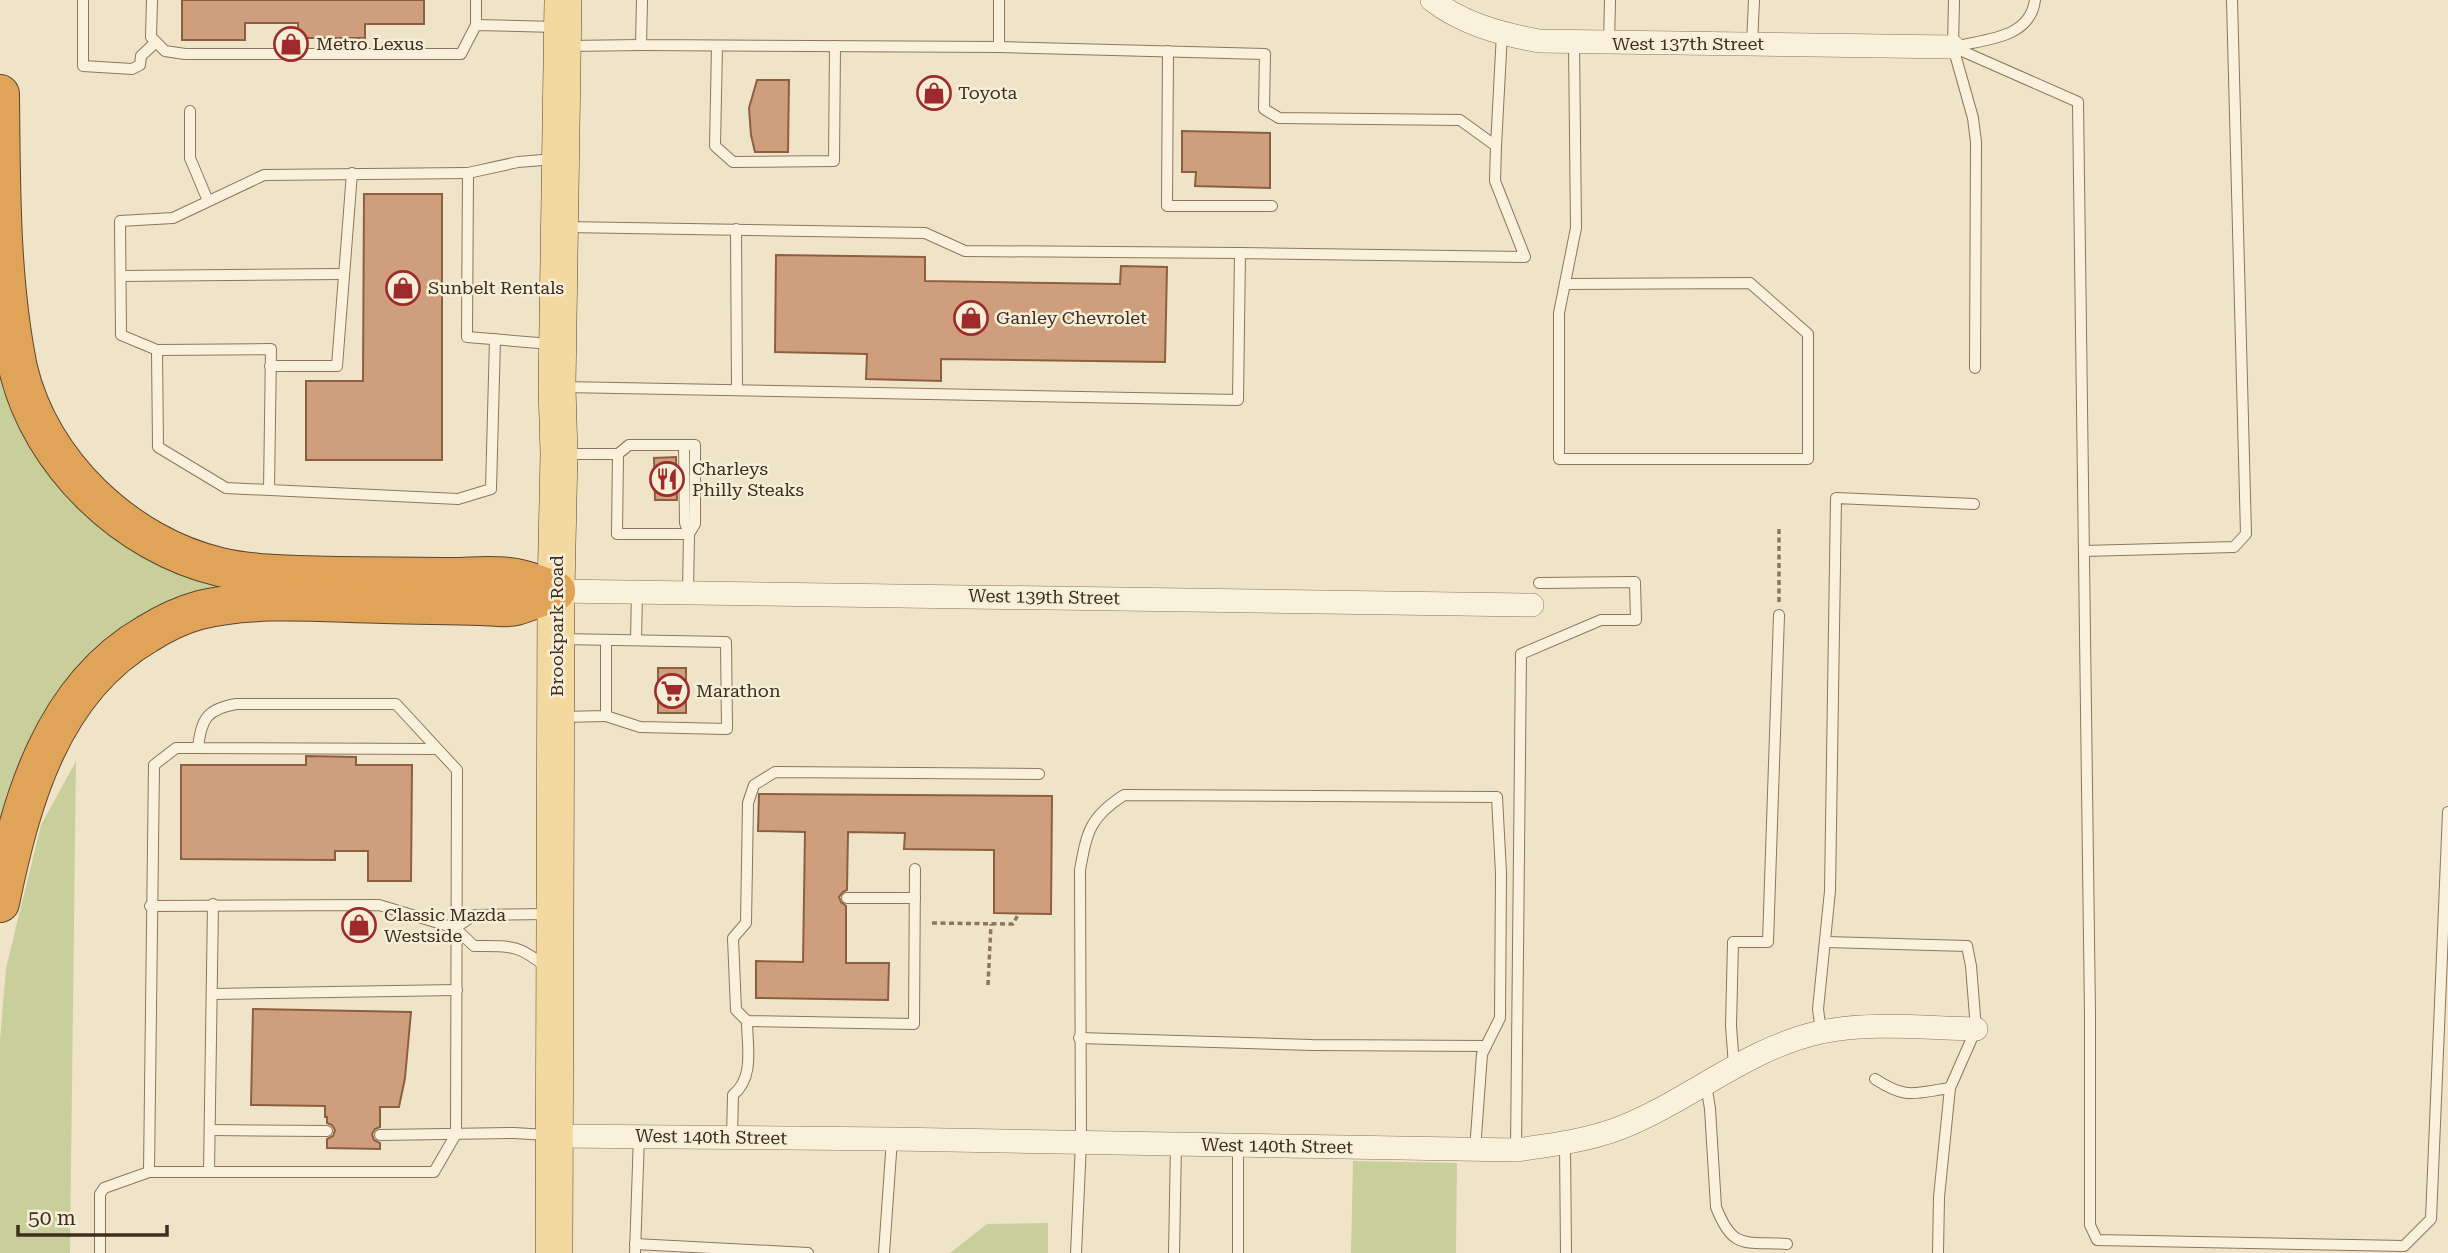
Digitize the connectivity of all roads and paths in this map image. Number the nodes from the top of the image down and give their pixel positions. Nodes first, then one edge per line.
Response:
1 (83, 0) edge
2 (152, 0) edge
3 (476, 0) edge
4 (642, 0) edge
5 (999, 0) edge
6 (1432, 0) edge
7 (1610, 0) edge
8 (1754, 0) edge
9 (1954, 0) edge
10 (2035, 0) edge
11 (2232, 0) edge
12 (563, 24) edge
13 (476, 25) junction
14 (1502, 33) junction
15 (156, 42) junction
16 (1574, 43) junction
17 (1609, 44) junction
18 (641, 45) junction
19 (1752, 45) junction
20 (717, 46) junction
21 (835, 46) junction
22 (999, 47) junction
23 (1953, 47) junction
24 (1168, 51) junction
25 (0, 94) edge
26 (190, 111) dead end
27 (1496, 146) junction
28 (560, 159) junction
29 (352, 173) junction
30 (468, 173) junction
31 (208, 201) junction
32 (1272, 206) dead end
33 (559, 227) junction
34 (736, 229) junction
35 (1240, 253) junction
36 (344, 274) junction
37 (121, 276) junction
38 (1565, 284) junction
39 (495, 339) junction
40 (557, 345) junction
41 (157, 350) junction
42 (270, 366) junction
43 (1975, 368) dead end
44 (557, 387) junction
45 (737, 390) junction
46 (559, 454) junction
47 (618, 454) junction
48 (269, 490) junction
49 (1974, 503) dead end
50 (1779, 529) dead end
51 (689, 534) junction
52 (2084, 551) junction
53 (556, 591) junction
54 (637, 591) junction
55 (688, 592) junction
56 (1536, 594) joint
57 (1779, 615) joint
58 (556, 639) junction
59 (606, 640) junction
60 (636, 640) junction
61 (606, 716) junction
62 (556, 717) junction
63 (198, 748) junction
64 (438, 749) junction
65 (1038, 774) dead end
66 (2448, 812) edge
67 (915, 869) dead end
68 (846, 898) dead end
69 (915, 898) junction
70 (0, 904) edge
71 (214, 904) junction
72 (150, 906) junction
73 (556, 914) junction
74 (1018, 915) dead end
75 (932, 923) dead end
76 (991, 924) junction
77 (455, 928) junction
78 (1826, 942) junction
79 (555, 974) junction
80 (988, 985) dead end
81 (457, 990) junction
82 (212, 994) junction
83 (747, 1021) junction
84 (1976, 1029) junction
85 (1821, 1032) junction
86 (1079, 1038) junction
87 (1486, 1045) junction
88 (1734, 1066) junction
89 (1875, 1079) dead end
90 (1705, 1082) junction
91 (1950, 1088) junction
92 (210, 1130) junction
93 (327, 1131) dead end
94 (456, 1134) junction
95 (380, 1135) dead end
96 (554, 1136) junction
97 (639, 1136) junction
98 (732, 1137) junction
99 (892, 1139) junction
100 (1081, 1143) junction
101 (1176, 1144) junction
102 (1565, 1144) junction
103 (1238, 1145) junction
104 (1475, 1150) junction
105 (1516, 1150) junction
106 (149, 1172) junction
107 (209, 1172) junction
108 (1787, 1244) dead end
109 (635, 1249) edge
110 (100, 1253) edge
111 (554, 1253) edge
112 (808, 1253) edge
113 (884, 1253) edge
114 (1076, 1253) edge
115 (1174, 1253) edge
116 (1238, 1253) edge
117 (1566, 1253) edge
118 (1938, 1253) edge

1 - 15 lane
2 - 15 lane
3 - 13 lane
4 - 18 lane
5 - 22 lane
6 - 14 street, West 137th Street
7 - 17 lane
8 - 19 lane
9 - 23 lane
10 - 23 lane
11 - 52 lane
12 - 13 lane
12 - 18 lane
12 - 28 main road, Brookpark Road
13 - 15 lane
14 - 16 street, West 137th Street
14 - 27 lane
16 - 17 street, West 137th Street
16 - 38 lane
17 - 19 street, West 137th Street
18 - 20 lane
19 - 23 street, West 137th Street
20 - 21 lane
20 - 21 lane
21 - 22 lane
22 - 24 lane
23 - 43 lane
23 - 52 lane
24 - 27 lane
24 - 32 lane
25 - 53 highway
26 - 31 lane
27 - 35 lane
28 - 30 lane
28 - 33 main road, Brookpark Road
29 - 30 lane
29 - 31 lane
29 - 36 lane
30 - 39 lane
31 - 37 lane
33 - 34 lane
33 - 40 main road, Brookpark Road
34 - 35 lane
34 - 45 lane
35 - 45 lane
36 - 37 lane
36 - 42 lane
37 - 41 lane
38 - 38 lane
39 - 40 lane
39 - 48 lane
40 - 44 main road, Brookpark Road
41 - 42 lane
41 - 48 lane
42 - 48 lane
44 - 45 lane
44 - 46 main road, Brookpark Road
46 - 47 lane
46 - 53 main road, Brookpark Road
47 - 51 lane
47 - 51 lane
49 - 78 lane
50 - 57 path
51 - 55 lane
52 - 66 lane
53 - 54 street, West 139th Street
53 - 58 main road, Brookpark Road
53 - 70 highway
54 - 55 street, West 139th Street
54 - 60 lane
55 - 56 street, West 139th Street
56 - 105 lane
57 - 88 lane
58 - 59 lane
58 - 62 main road, Brookpark Road
59 - 60 lane
59 - 61 lane
60 - 61 lane
61 - 62 lane
62 - 73 main road, Brookpark Road
63 - 64 lane
63 - 64 lane
63 - 72 lane
64 - 77 lane
65 - 83 lane
67 - 69 lane
68 - 69 lane
69 - 83 lane
71 - 72 lane
71 - 77 lane
71 - 82 lane
72 - 106 lane
73 - 77 lane
73 - 79 main road, Brookpark Road
74 - 76 path
75 - 76 path
76 - 80 path
77 - 79 lane
77 - 81 lane
78 - 84 lane
78 - 85 lane
79 - 96 main road, Brookpark Road
81 - 82 lane
81 - 94 lane
82 - 92 lane
83 - 98 lane
84 - 85 street, West 140th Street
84 - 91 lane
85 - 88 street, West 140th Street
86 - 87 lane
86 - 87 lane
86 - 100 lane
87 - 104 lane
88 - 90 street, West 140th Street
89 - 91 lane
90 - 102 street, West 140th Street
90 - 108 lane
91 - 118 lane
92 - 93 lane
92 - 107 lane
94 - 95 lane
94 - 96 lane
94 - 107 lane
96 - 97 street, West 140th Street
96 - 111 main road, Brookpark Road
97 - 98 street, West 140th Street
97 - 109 lane
98 - 99 street, West 140th Street
99 - 100 street, West 140th Street
99 - 113 lane
100 - 101 street, West 140th Street
100 - 114 lane
101 - 103 street, West 140th Street
101 - 115 lane
102 - 105 street, West 140th Street
102 - 117 lane
103 - 104 street, West 140th Street
103 - 116 lane
104 - 105 street, West 140th Street
106 - 107 lane
106 - 110 lane
109 - 112 lane

